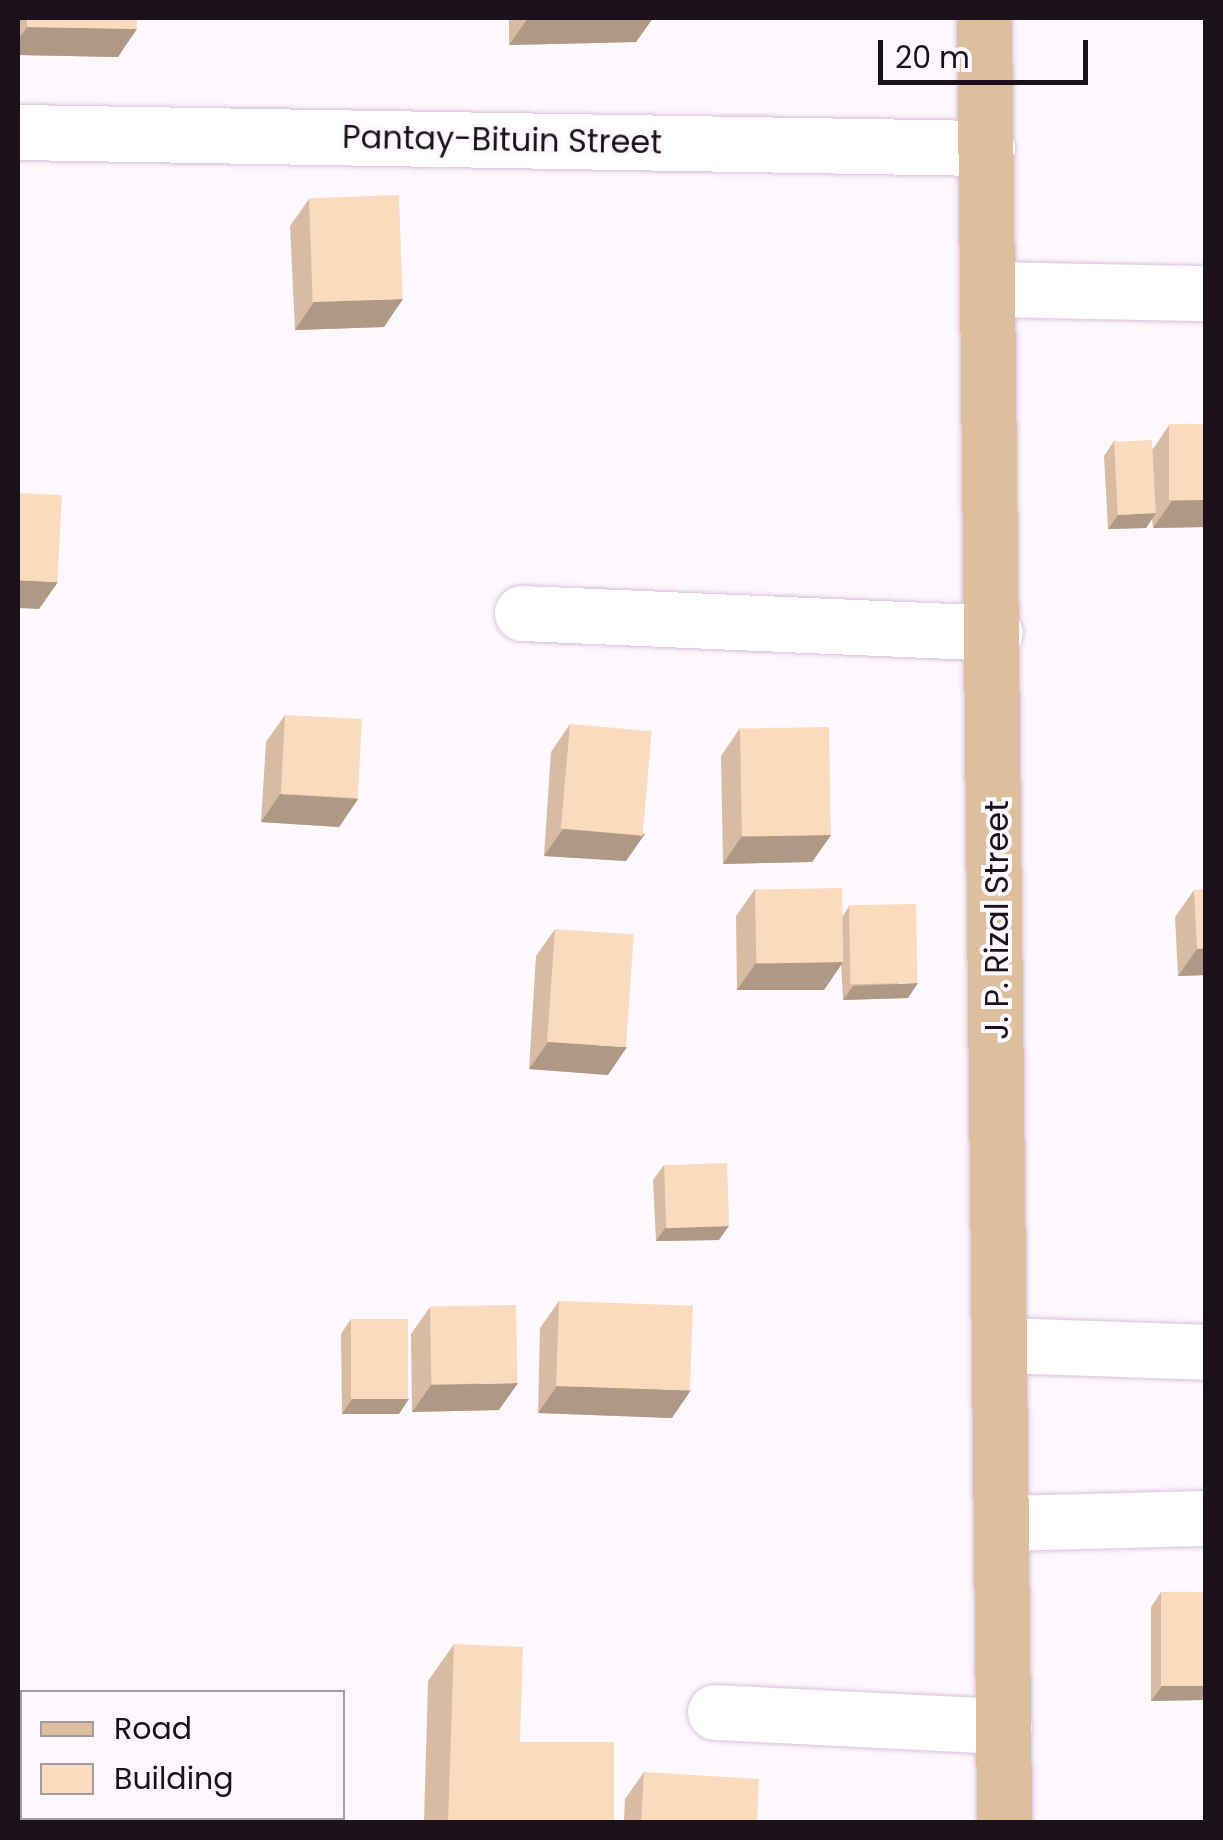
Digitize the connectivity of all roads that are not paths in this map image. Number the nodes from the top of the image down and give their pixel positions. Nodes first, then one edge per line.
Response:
1 (984, 18) edge
2 (18, 132) edge
3 (987, 148) junction
4 (990, 289) junction
5 (1206, 292) edge
6 (522, 614) dead end
7 (994, 634) junction
8 (1000, 1344) junction
9 (1206, 1352) edge
10 (1206, 1518) edge
11 (1001, 1523) junction
12 (715, 1712) dead end
13 (1004, 1726) junction
14 (1004, 1822) edge

1 - 3 main road, J. P. Rizal Street
2 - 3 street, Pantay-Bituin Street
3 - 4 main road, J. P. Rizal Street
4 - 5 street
4 - 7 main road, J. P. Rizal Street
6 - 7 street
7 - 8 main road, J. P. Rizal Street
8 - 9 street
8 - 11 main road, J. P. Rizal Street
10 - 11 street
11 - 13 main road, J. P. Rizal Street
12 - 13 street
13 - 14 main road, J. P. Rizal Street

